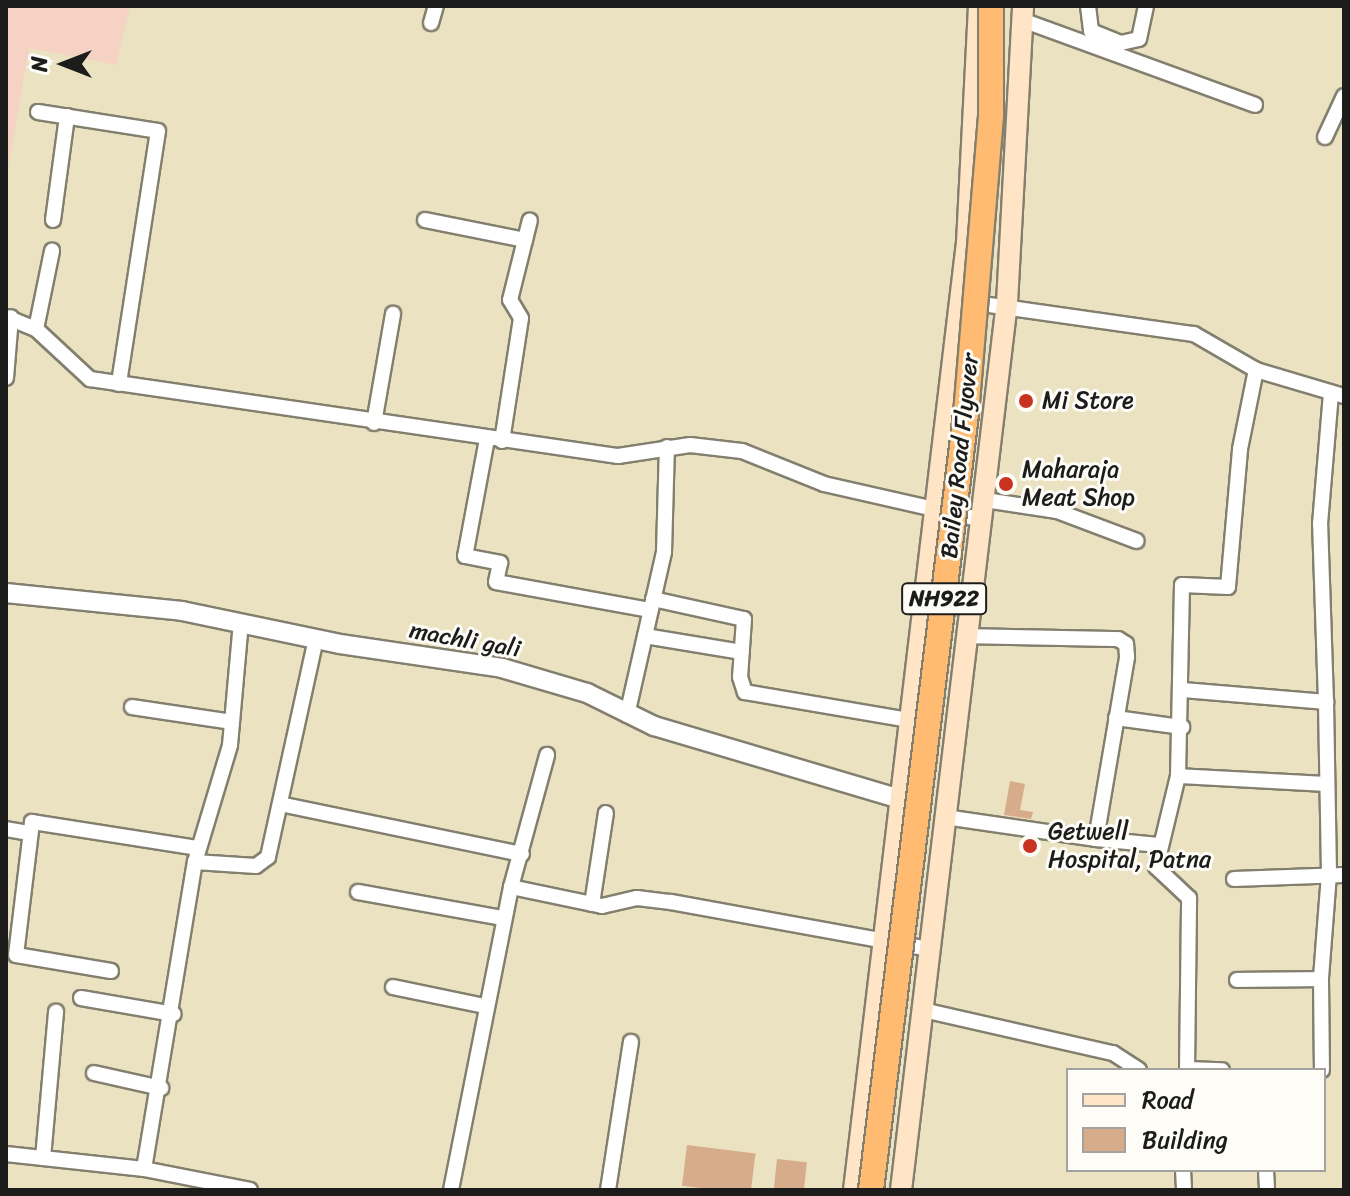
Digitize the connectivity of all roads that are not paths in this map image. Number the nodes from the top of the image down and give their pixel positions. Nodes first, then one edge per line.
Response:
1 (436, 6) edge
2 (979, 6) edge
3 (991, 6) edge
4 (1088, 6) edge
5 (1146, 6) edge
6 (1017, 11) edge
7 (431, 23) dead end
8 (975, 86) junction
9 (1020, 88) junction
10 (1344, 96) edge
11 (1255, 105) dead end
12 (38, 112) dead end
13 (67, 116) junction
14 (1325, 137) dead end
15 (53, 220) dead end
16 (425, 220) dead end
17 (530, 220) dead end
18 (525, 240) junction
19 (52, 251) dead end
20 (960, 301) junction
21 (1007, 303) junction
22 (393, 314) dead end
23 (8, 317) edge
24 (36, 329) junction
25 (1256, 370) junction
26 (6, 378) edge
27 (119, 384) junction
28 (1337, 394) edge
29 (374, 423) junction
30 (494, 440) junction
31 (667, 447) junction
32 (934, 510) junction
33 (983, 510) junction
34 (1137, 541) dead end
35 (6, 593) edge
36 (652, 605) junction
37 (241, 622) junction
38 (645, 636) junction
39 (968, 636) junction
40 (316, 639) junction
41 (742, 652) junction
42 (1183, 690) junction
43 (1326, 702) junction
44 (132, 707) dead end
45 (627, 715) junction
46 (1116, 718) junction
47 (909, 720) junction
48 (232, 722) junction
49 (1182, 727) junction
50 (547, 755) dead end
51 (1178, 776) junction
52 (1324, 784) junction
53 (900, 799) junction
54 (280, 804) junction
55 (606, 813) dead end
56 (944, 825) junction
57 (898, 826) junction
58 (6, 829) edge
59 (29, 833) junction
60 (1096, 839) junction
61 (1159, 845) junction
62 (522, 854) junction
63 (197, 855) junction
64 (1337, 874) edge
65 (1234, 879) dead end
66 (511, 887) junction
67 (358, 892) dead end
68 (592, 904) junction
69 (502, 918) junction
70 (884, 941) junction
71 (930, 949) junction
72 (11, 953) edge
73 (111, 971) dead end
74 (1321, 979) junction
75 (1237, 980) dead end
76 (393, 987) dead end
77 (81, 998) dead end
78 (485, 1006) junction
79 (923, 1010) junction
80 (56, 1012) dead end
81 (174, 1014) junction
82 (631, 1042) dead end
83 (1136, 1068) edge
84 (1187, 1068) edge
85 (1322, 1068) edge
86 (94, 1073) dead end
87 (161, 1088) junction
88 (6, 1154) edge
89 (43, 1158) junction
90 (144, 1169) junction
91 (250, 1190) edge
92 (451, 1190) edge
93 (608, 1190) edge
94 (854, 1190) edge
95 (871, 1190) edge
96 (888, 1190) edge
97 (901, 1190) edge

1 - 7 street
2 - 8 main road
3 - 95 highway, Bailey Road Flyover / NH922, bridge
4 - 5 street
6 - 9 main road
6 - 11 street
6 - 96 highway, Bailey Road Flyover / NH922
8 - 9 main road
8 - 20 main road
9 - 21 main road
10 - 14 street
12 - 13 street
13 - 15 street
13 - 27 street
16 - 18 street
17 - 18 street
18 - 30 street
19 - 24 street
20 - 21 street
20 - 32 main road
21 - 25 street
21 - 33 main road
22 - 29 street
23 - 24 street
23 - 26 street
24 - 27 street
25 - 28 street
25 - 42 street
27 - 29 street
28 - 43 street
29 - 30 street
30 - 31 street
30 - 36 street
31 - 32 street
31 - 36 street
32 - 33 street
32 - 47 main road
33 - 34 street
33 - 39 main road
35 - 37 street, machli gali
36 - 38 street
36 - 41 street
37 - 40 street, machli gali
37 - 48 street
38 - 41 street
38 - 45 street
39 - 46 street
39 - 56 main road
40 - 45 street, machli gali
40 - 54 street
41 - 47 street
42 - 43 street
42 - 49 street
43 - 52 street
44 - 48 street
45 - 53 street, machli gali
46 - 49 street
46 - 60 street
47 - 53 main road
48 - 63 street
49 - 51 street
50 - 62 street
51 - 52 street
51 - 61 street
52 - 64 street
53 - 57 main road
54 - 62 street
54 - 63 street
55 - 68 street
56 - 57 main road
56 - 60 street
56 - 71 main road
57 - 70 main road
58 - 59 street
59 - 63 street
59 - 72 street
60 - 61 street
61 - 84 street
62 - 66 street
63 - 81 street
64 - 65 street
64 - 74 street
66 - 68 street
66 - 69 street
67 - 69 street
68 - 70 street
69 - 78 street
70 - 71 street
70 - 94 main road
71 - 79 main road
72 - 73 street
74 - 75 street
74 - 85 street
76 - 78 street
77 - 81 street
78 - 92 street
79 - 83 street
79 - 97 main road
80 - 89 street
81 - 87 street
82 - 93 street
86 - 87 street
87 - 90 street
88 - 89 street
89 - 90 street
90 - 91 street

